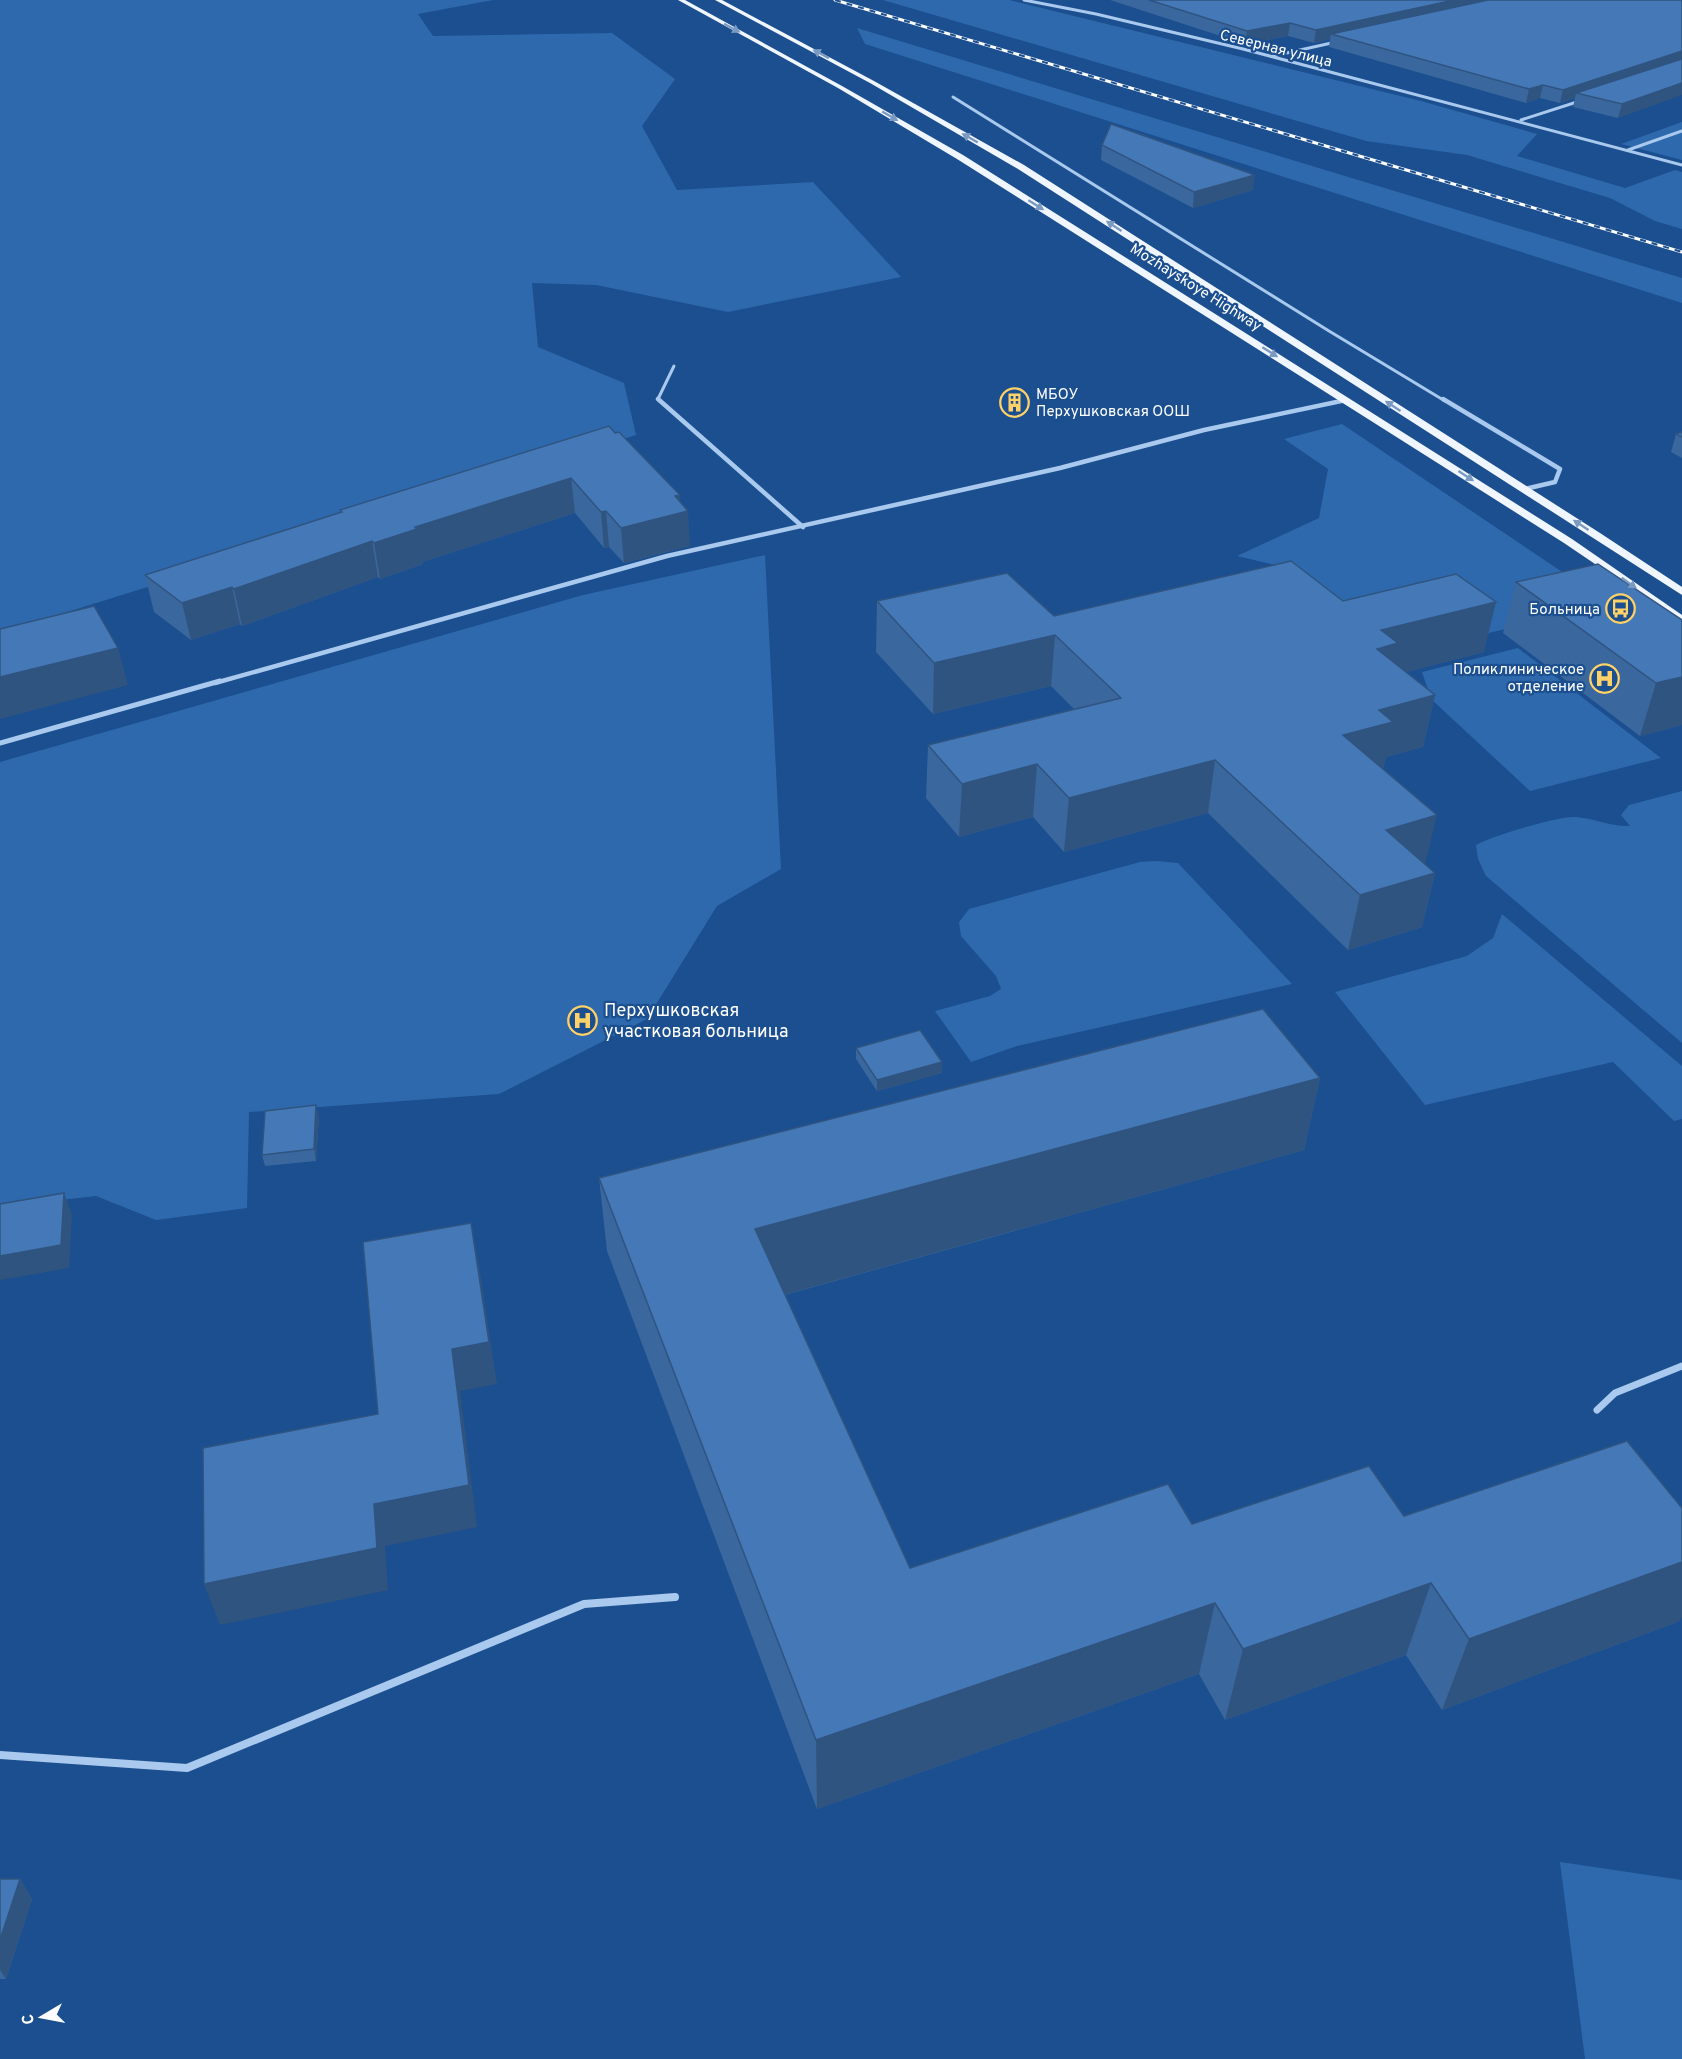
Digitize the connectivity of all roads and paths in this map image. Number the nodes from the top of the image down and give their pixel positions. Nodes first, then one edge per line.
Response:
1 (681, 0) edge
2 (718, 0) edge
3 (1024, 0) edge
4 (1047, 0) edge
5 (1034, 2) junction
6 (1339, 41) edge
7 (1269, 57) junction
8 (953, 97) dead end
9 (1585, 99) edge
10 (1521, 121) junction
11 (1682, 131) edge
12 (1628, 150) junction
13 (1682, 165) edge
14 (674, 366) dead end
15 (1346, 400) junction
16 (1526, 489) junction
17 (802, 527) junction
18 (1682, 592) edge
19 (1682, 620) edge
20 (0, 743) edge
21 (1682, 1366) edge
22 (1597, 1410) dead end
23 (675, 1597) dead end
24 (0, 1755) edge

1 -> 15 main road, Mozhayskoye Highway
16 -> 2 main road, Mozhayskoye Highway
3 - 5 street, Северная улица
4 - 5 street
5 - 7 street, Северная улица
6 - 7 street
7 - 10 street, Северная улица
8 - 16 street
9 - 10 street
10 - 12 street, Северная улица
11 - 12 street
12 - 13 street, Северная улица
14 - 17 street
15 - 17 street
15 -> 19 main road, Mozhayskoye Highway
18 -> 16 main road, Mozhayskoye Highway
17 - 20 street
21 - 22 street
23 - 24 street

